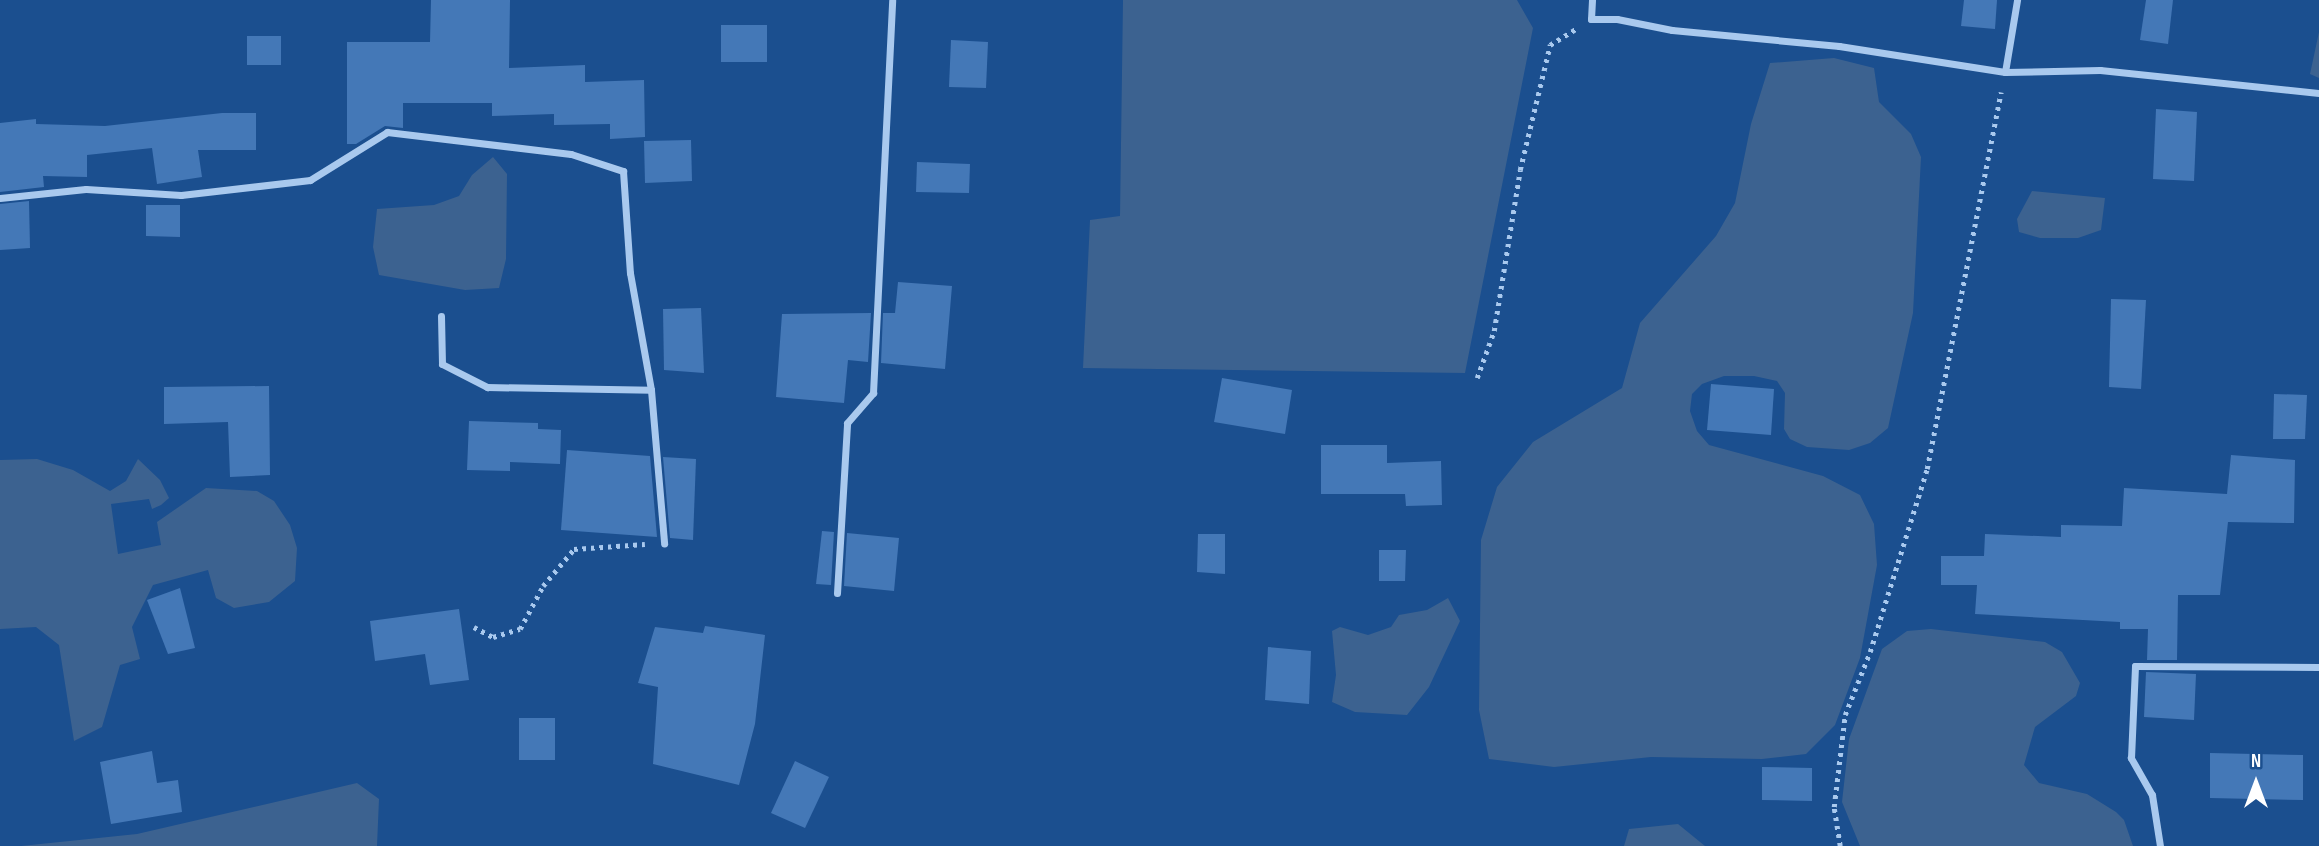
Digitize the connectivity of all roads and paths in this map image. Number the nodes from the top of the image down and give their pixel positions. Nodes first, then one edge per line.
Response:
1 (892, 0) edge
2 (1592, 0) edge
3 (2017, 0) edge
4 (1591, 19) junction
5 (2005, 72) junction
6 (2319, 93) edge
7 (0, 198) edge
8 (441, 316) dead end
9 (1477, 378) dead end
10 (651, 390) junction
11 (664, 543) joint
12 (837, 593) dead end
13 (474, 627) dead end
14 (2319, 667) edge
15 (1840, 846) edge
16 (2160, 846) edge

1 - 12 street
2 - 4 street
3 - 5 street
4 - 5 street
4 - 9 path
5 - 6 street
5 - 15 path
7 - 10 street
8 - 10 street
10 - 11 street
11 - 13 path
14 - 16 street

